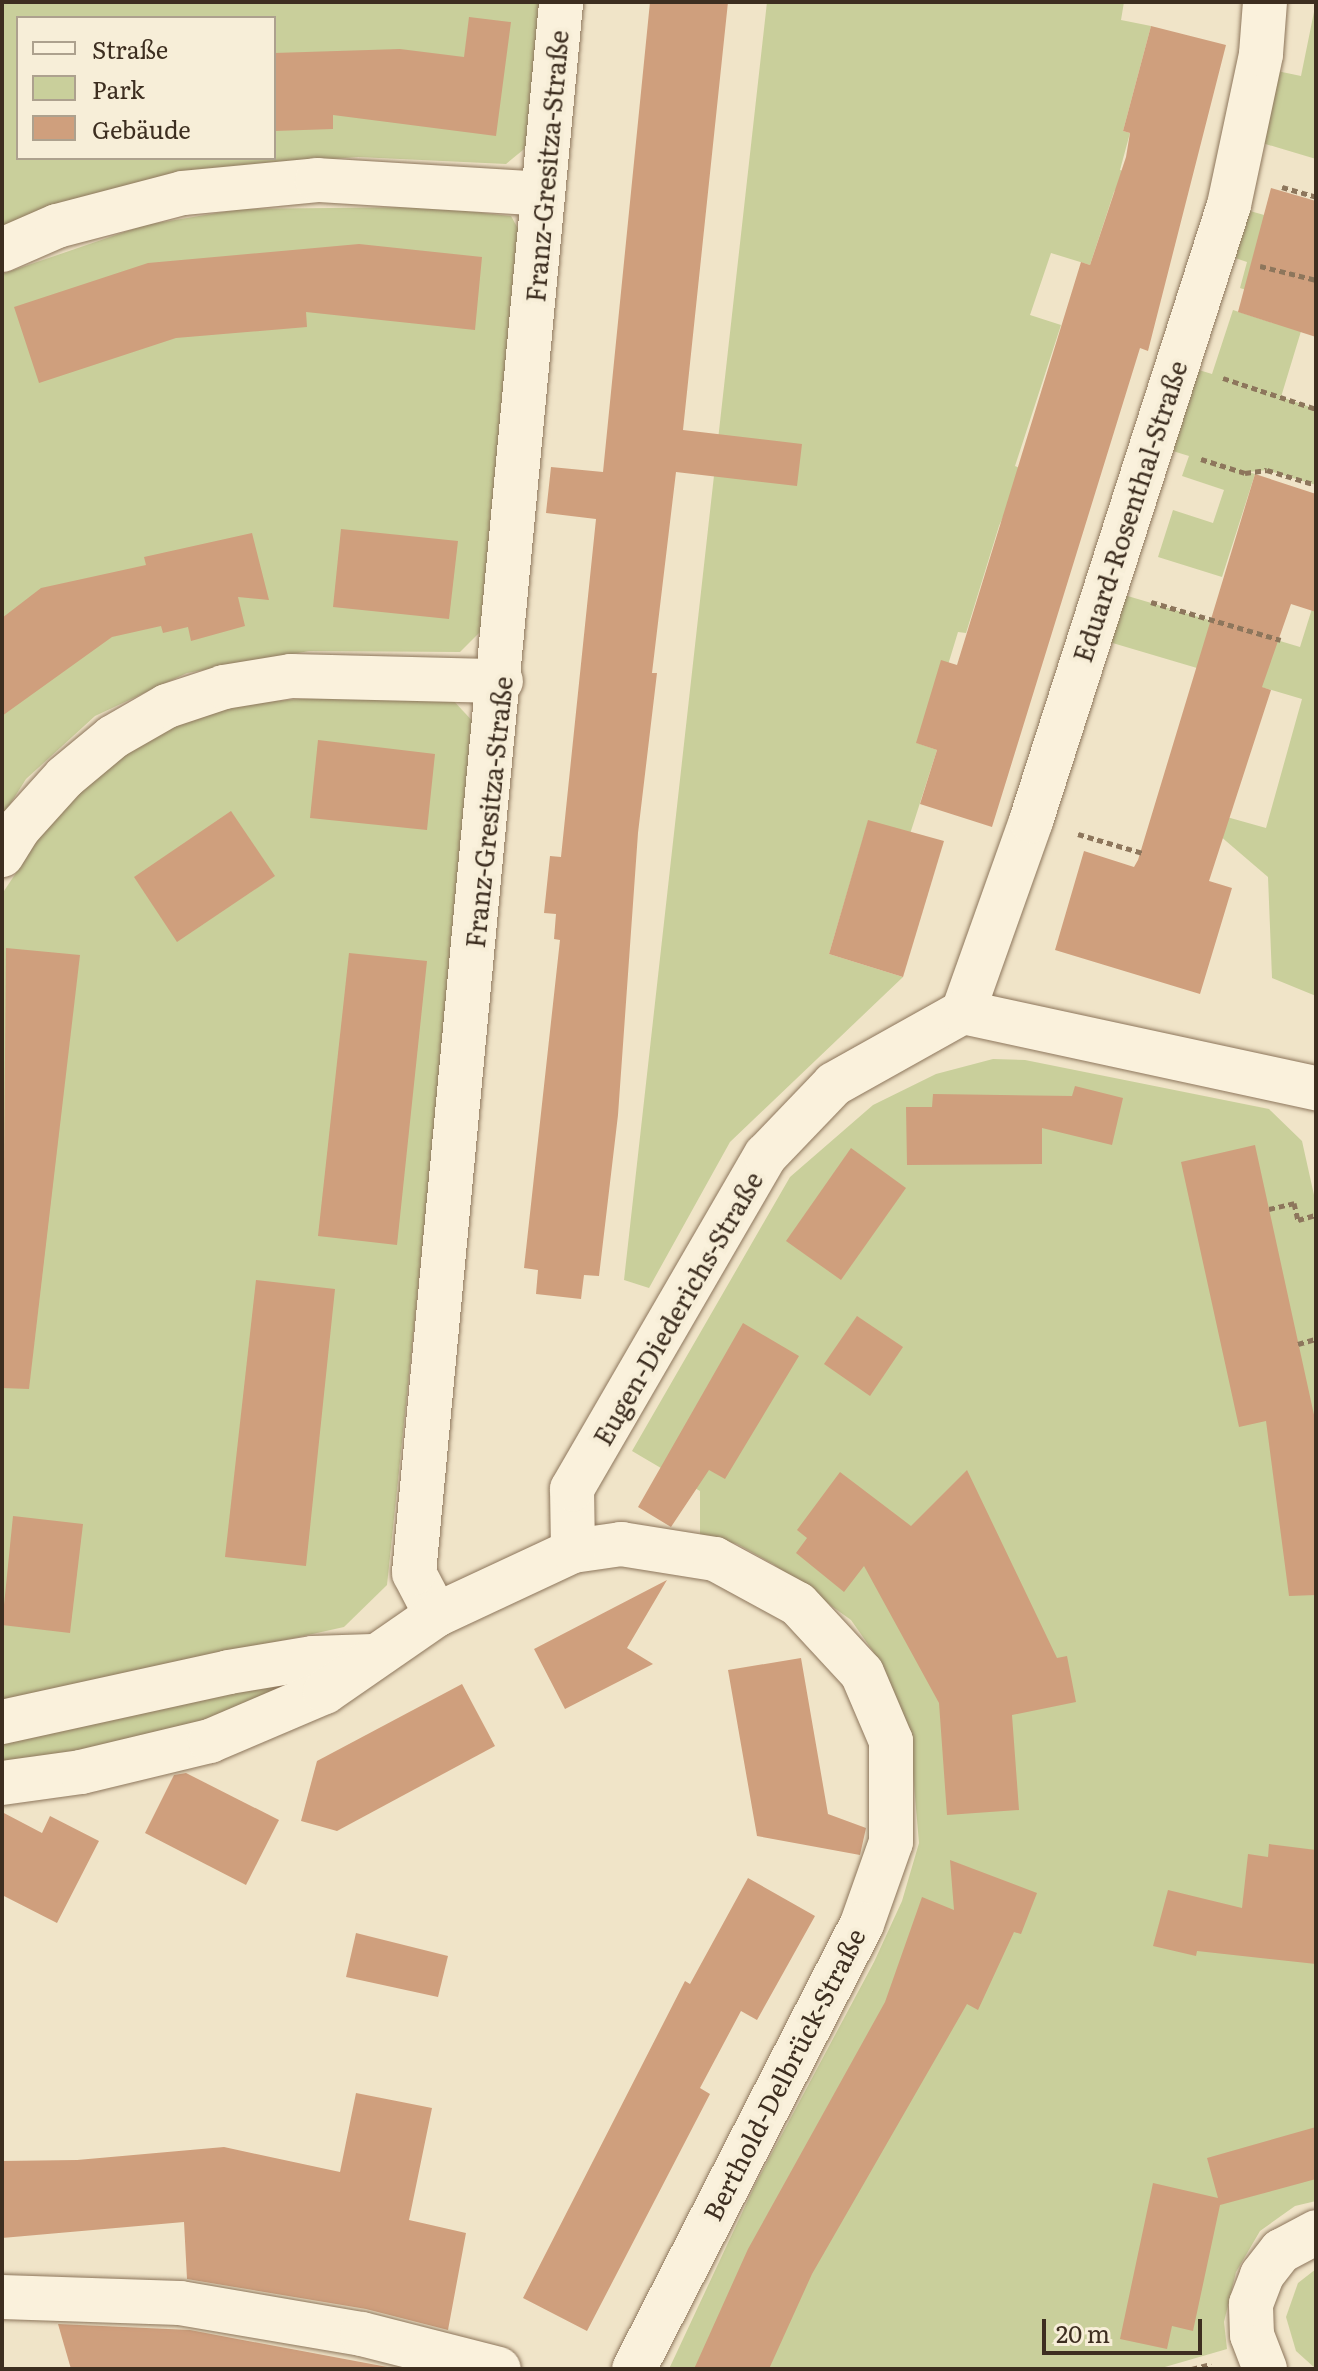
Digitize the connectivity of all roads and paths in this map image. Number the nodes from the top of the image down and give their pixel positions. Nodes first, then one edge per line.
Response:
1 (561, 2) edge
2 (1265, 2) edge
3 (543, 194) junction
4 (2, 250) edge
5 (1176, 363) junction
6 (1316, 409) edge
7 (1150, 444) junction
8 (1316, 485) edge
9 (1104, 589) junction
10 (1281, 640) dead end
11 (501, 681) junction
12 (1031, 821) junction
13 (1143, 853) dead end
14 (2, 855) edge
15 (963, 1012) junction
16 (1316, 1088) edge
17 (1269, 1209) dead end
18 (1316, 1215) edge
19 (1316, 1339) edge
20 (1298, 1344) dead end
21 (573, 1551) junction
22 (436, 1615) junction
23 (373, 1656) junction
24 (2, 1722) edge
25 (2, 1783) edge
26 (1316, 2232) edge
27 (2, 2297) edge
28 (499, 2369) edge
29 (634, 2369) edge
30 (1265, 2369) edge

1 - 3 street, Franz-Gresitza-Straße
2 - 5 street, Eduard-Rosenthal-Straße
3 - 4 street
3 - 11 street, Franz-Gresitza-Straße
5 - 6 path
5 - 7 street, Eduard-Rosenthal-Straße
7 - 8 path
7 - 9 street, Eduard-Rosenthal-Straße
9 - 10 path
9 - 12 street, Eduard-Rosenthal-Straße
11 - 14 street
11 - 22 street, Franz-Gresitza-Straße
12 - 13 path
12 - 15 street, Eduard-Rosenthal-Straße
15 - 16 street
15 - 21 street, Eugen-Diederichs-Straße
17 - 18 path
19 - 20 path
21 - 22 street
21 - 29 street, Berthold-Delbrück-Straße
22 - 23 street
23 - 24 street
23 - 25 street
26 - 30 street
27 - 28 street

